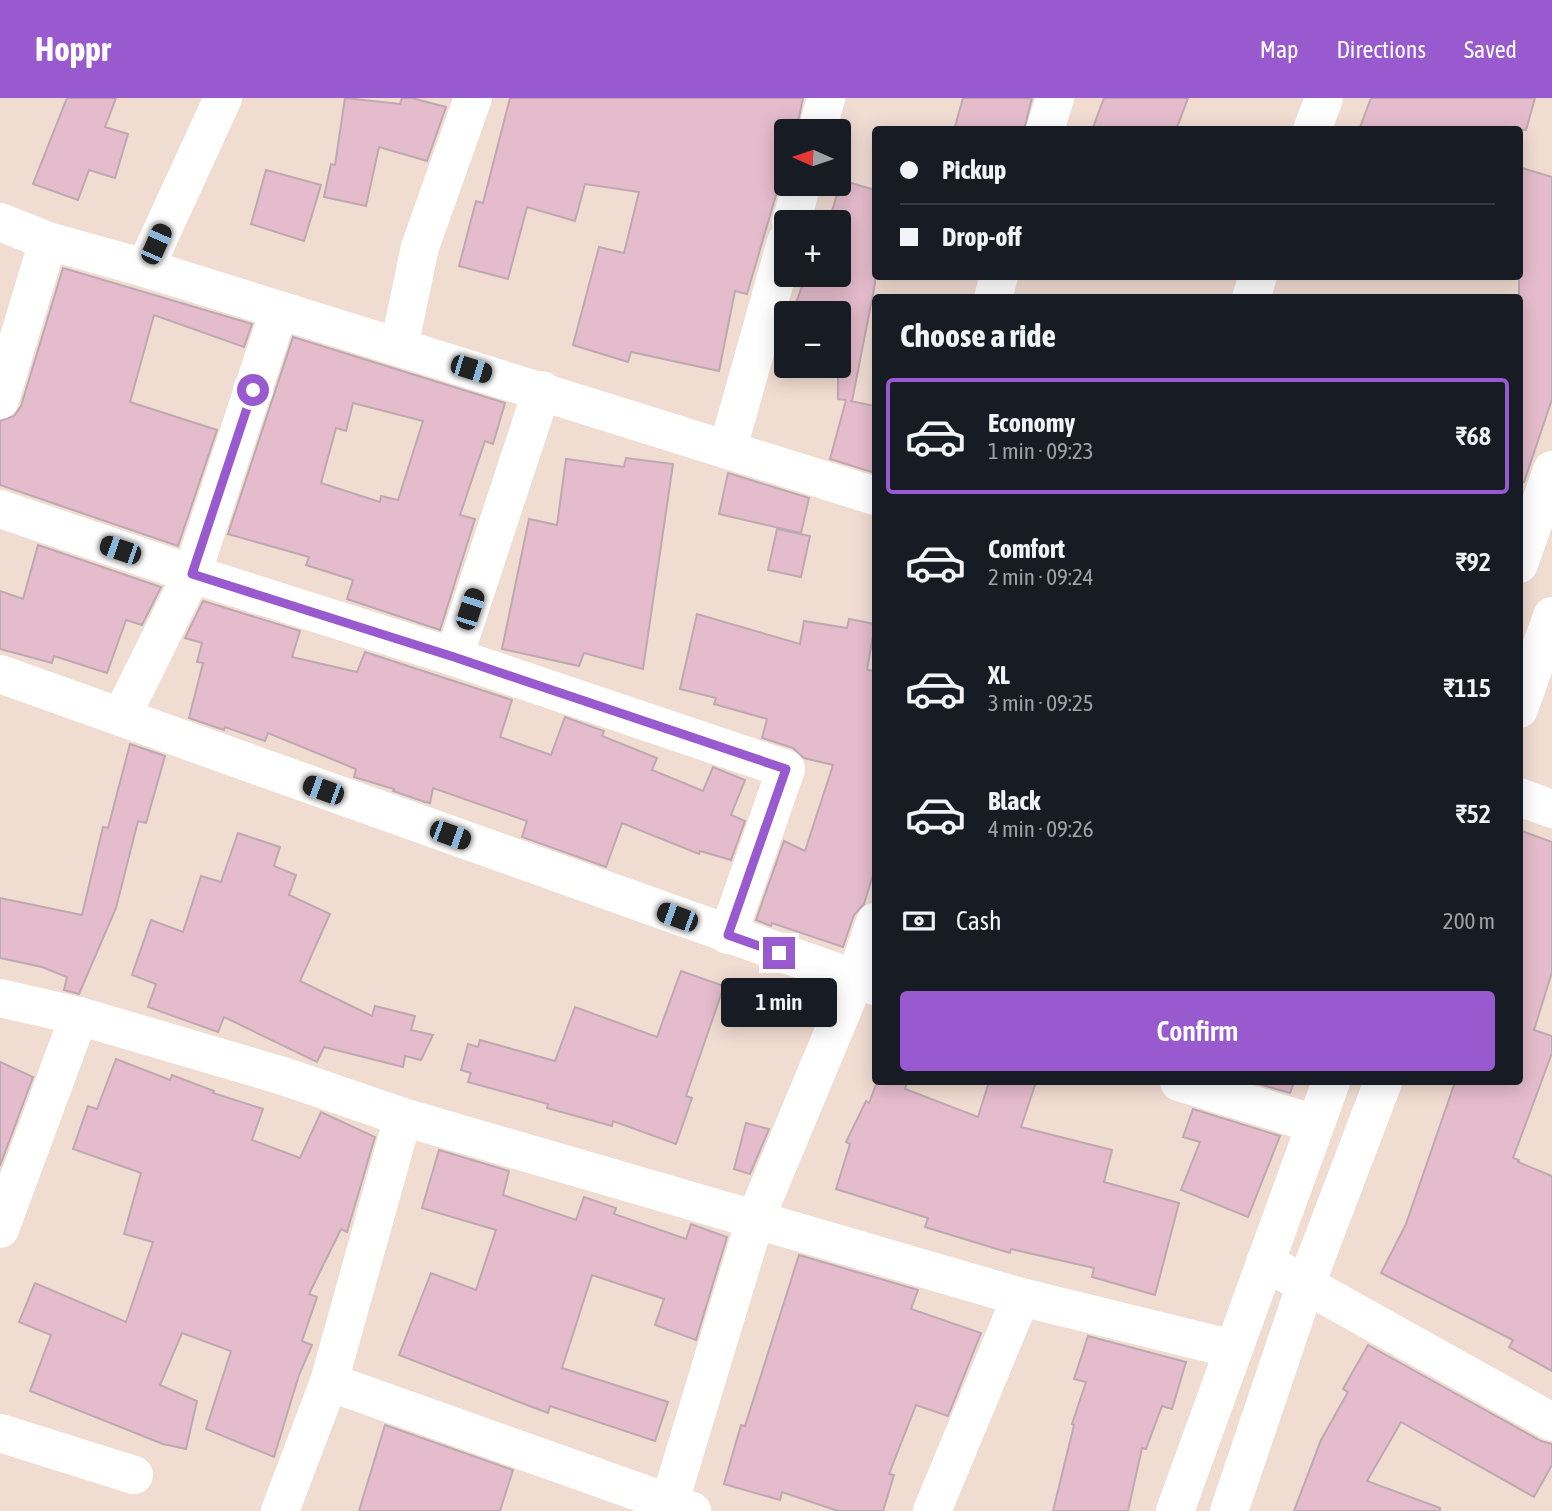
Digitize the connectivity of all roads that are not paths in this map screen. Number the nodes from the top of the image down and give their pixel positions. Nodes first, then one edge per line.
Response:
1 (223, 98) edge
2 (473, 98) edge
3 (826, 98) edge
4 (1055, 98) edge
5 (1324, 98) edge
6 (820, 119) edge
7 (1046, 126) edge
8 (1314, 126) edge
9 (0, 222) edge
10 (48, 241) junction
11 (145, 268) junction
12 (774, 285) edge
13 (279, 311) junction
14 (399, 347) junction
15 (542, 390) junction
16 (0, 400) edge
17 (728, 448) junction
18 (1552, 470) edge
19 (872, 495) edge
20 (0, 509) edge
21 (1523, 553) edge
22 (192, 574) junction
23 (1552, 616) edge
24 (454, 657) junction
25 (0, 674) edge
26 (1523, 688) edge
27 (121, 717) junction
28 (1523, 798) edge
29 (1552, 809) edge
30 (728, 935) junction
31 (872, 940) edge
32 (865, 983) edge
33 (0, 998) edge
34 (79, 1016) junction
35 (1189, 1085) edge
36 (1330, 1085) edge
37 (1382, 1085) edge
38 (403, 1117) junction
39 (1315, 1124) junction
40 (755, 1220) junction
41 (0, 1229) edge
42 (1265, 1262) junction
43 (1306, 1284) junction
44 (1021, 1297) junction
45 (1233, 1349) junction
46 (329, 1382) junction
47 (1552, 1422) edge
48 (0, 1433) edge
49 (134, 1475) dead end
50 (676, 1508) edge
51 (280, 1511) edge
52 (932, 1511) edge
53 (1175, 1511) edge
54 (1228, 1511) edge

1 - 11 street
2 - 14 street
3 - 6 street
4 - 7 street
5 - 8 street
9 - 10 street
10 - 11 street
10 - 16 street
11 - 13 street
12 - 17 street
13 - 14 street
13 - 22 street
14 - 15 street
15 - 17 street
15 - 24 street
17 - 19 street
18 - 21 street
20 - 22 street
22 - 24 street
22 - 27 street
23 - 26 street
24 - 30 street
25 - 27 street
27 - 30 street
28 - 29 street
30 - 32 street
31 - 32 street
32 - 40 street
33 - 34 street
34 - 38 street
34 - 41 street
35 - 39 street
36 - 39 street
37 - 43 street
38 - 40 street
38 - 46 street
39 - 42 street
40 - 44 street
40 - 50 street
42 - 43 street
42 - 45 street
43 - 47 street
43 - 54 street
44 - 45 street
44 - 52 street
45 - 53 street
46 - 50 street
46 - 51 street
48 - 49 street

